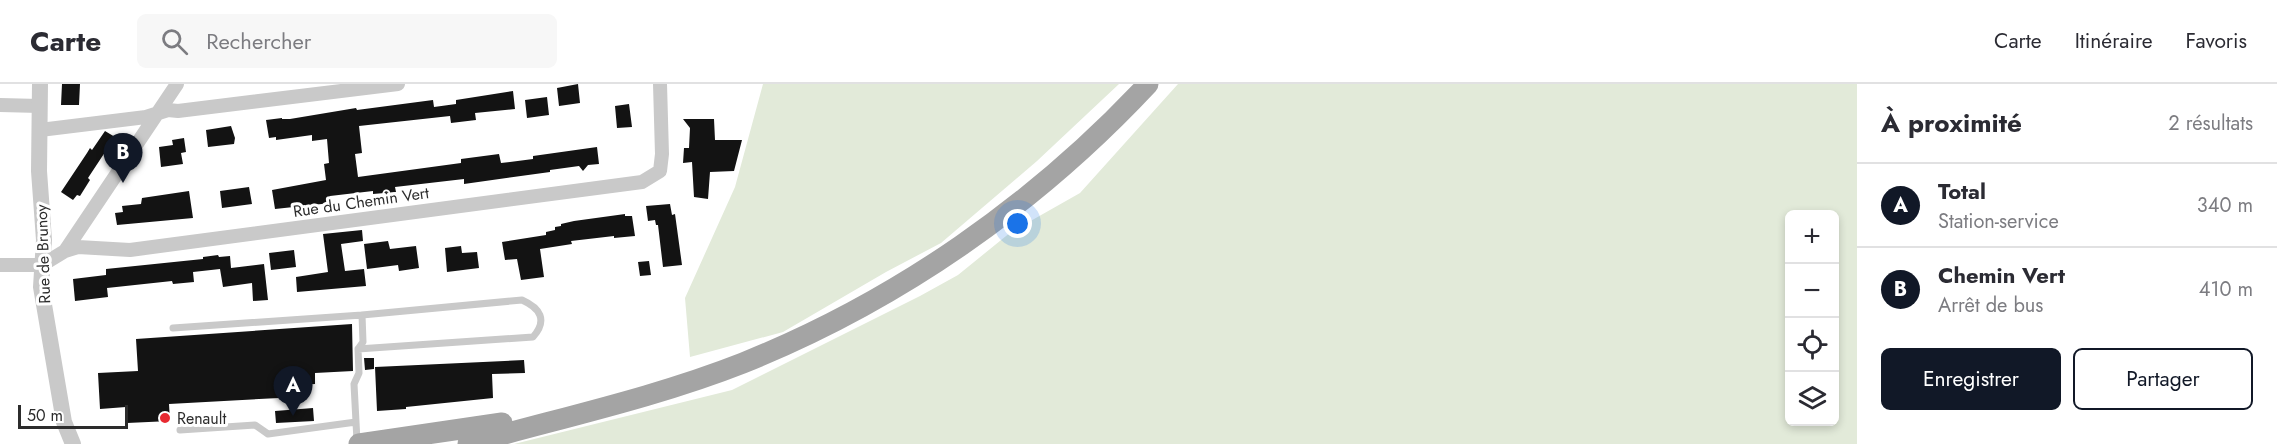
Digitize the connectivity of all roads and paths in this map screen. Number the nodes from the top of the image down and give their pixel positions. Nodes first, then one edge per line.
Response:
1 (40, 84) edge
2 (177, 84) edge
3 (398, 84) edge
4 (660, 84) edge
5 (1148, 84) edge
6 (0, 105) edge
7 (40, 106) junction
8 (159, 112) junction
9 (40, 130) junction
10 (65, 251) junction
11 (0, 265) edge
12 (42, 265) junction
13 (362, 315) junction
14 (172, 328) dead end
15 (358, 349) junction
16 (571, 415) junction
17 (64, 422) junction
18 (356, 422) junction
19 (180, 430) dead end
20 (60, 444) edge
21 (73, 444) edge
22 (358, 444) edge
23 (468, 444) edge

1 - 7 street, Rue de Brunoy
2 - 8 street
3 - 8 street
4 - 10 street, Rue du Chemin Vert
5 - 16 main road
6 - 7 street
7 - 9 street, Rue de Brunoy
8 - 9 street
8 - 10 street
9 - 12 street, Rue de Brunoy
10 - 12 street
11 - 12 street
12 - 17 street, Rue de Brunoy
13 - 14 lane
13 - 15 lane
13 - 15 lane
15 - 18 lane
16 - 22 main road
16 - 23 main road
17 - 20 street, Rue de Brunoy
17 - 21 street, Rue de Brunoy
18 - 19 lane
18 - 22 lane

